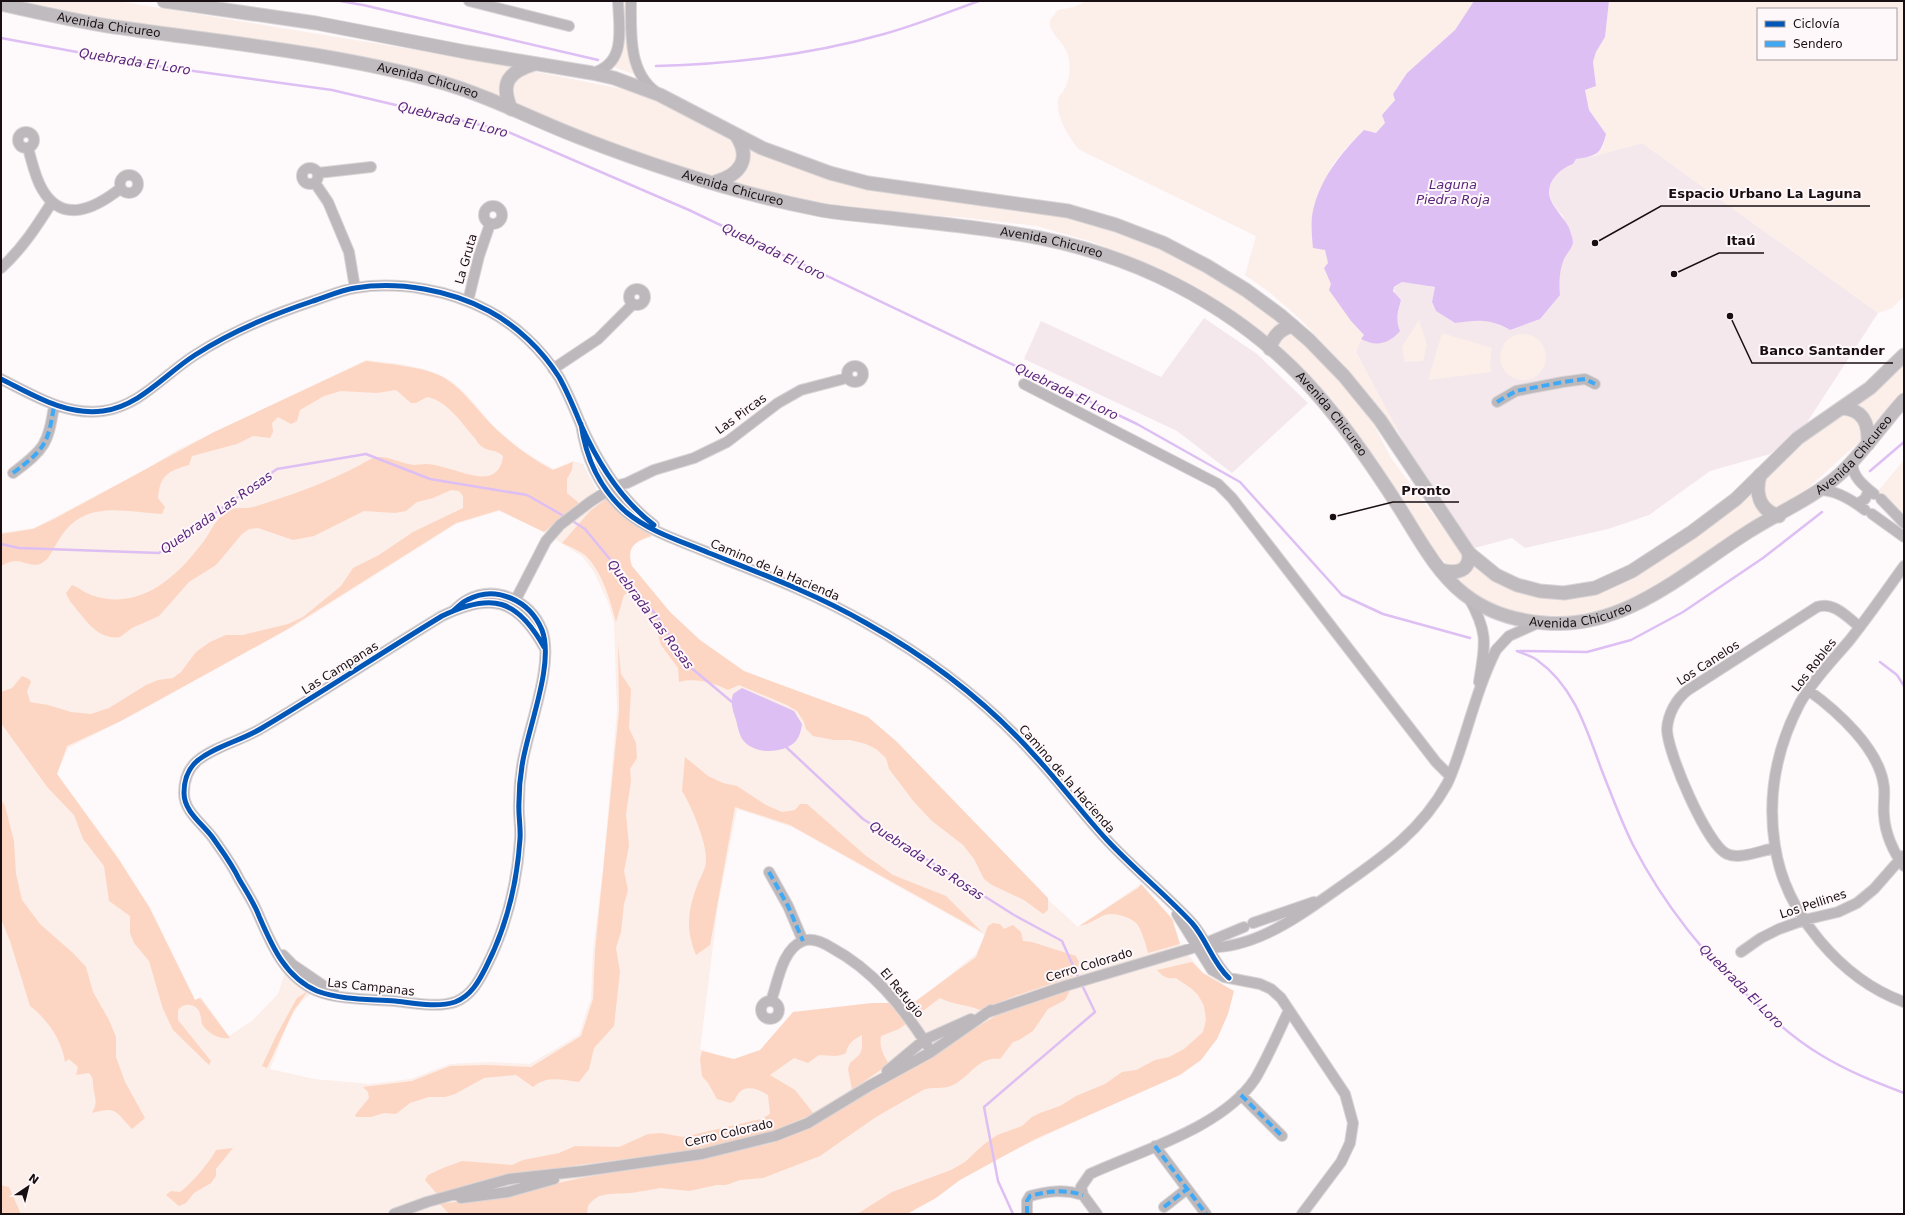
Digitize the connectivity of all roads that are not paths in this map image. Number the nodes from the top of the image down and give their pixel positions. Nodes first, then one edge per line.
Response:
1 (164, 1) edge
2 (469, 1) edge
3 (618, 1) edge
4 (631, 1) edge
5 (1, 4) edge
6 (569, 26) dead end
7 (537, 63) junction
8 (592, 73) junction
9 (660, 95) junction
10 (512, 109) junction
11 (736, 135) junction
12 (28, 148) dead end
13 (371, 167) dead end
14 (715, 182) junction
15 (121, 188) dead end
16 (52, 202) junction
17 (490, 224) dead end
18 (1, 268) edge
19 (355, 288) junction
20 (468, 301) junction
21 (633, 304) dead end
22 (1293, 326) junction
23 (1270, 349) junction
24 (1904, 355) edge
25 (553, 369) junction
26 (1, 378) edge
27 (847, 378) dead end
28 (1024, 384) dead end
29 (1595, 384) dead end
30 (1904, 400) edge
31 (1497, 402) dead end
32 (54, 406) junction
33 (1843, 408) junction
34 (1868, 444) junction
35 (1853, 461) junction
36 (13, 473) dead end
37 (1760, 476) junction
38 (611, 488) junction
39 (1820, 490) junction
40 (1875, 495) junction
41 (1865, 509) junction
42 (1779, 516) junction
43 (1904, 523) edge
44 (1904, 537) edge
45 (1469, 553) junction
46 (1904, 566) edge
47 (1441, 570) junction
48 (1468, 597) junction
49 (514, 603) junction
50 (1538, 623) junction
51 (1860, 627) junction
52 (1808, 690) junction
53 (1475, 706) junction
54 (1450, 776) junction
55 (1775, 848) junction
56 (1902, 860) edge
57 (769, 872) dead end
58 (1321, 900) junction
59 (1174, 907) junction
60 (1804, 920) junction
61 (1253, 923) junction
62 (1269, 932) junction
63 (803, 941) junction
64 (1207, 946) junction
65 (1196, 947) junction
66 (1740, 952) dead end
67 (1229, 978) junction
68 (771, 1001) dead end
69 (1904, 1002) edge
70 (991, 1010) junction
71 (1289, 1010) junction
72 (924, 1040) junction
73 (931, 1052) junction
74 (869, 1086) junction
75 (1241, 1095) junction
76 (1282, 1136) dead end
77 (1155, 1146) junction
78 (583, 1171) junction
79 (518, 1178) junction
80 (520, 1189) junction
81 (1187, 1189) junction
82 (1083, 1195) junction
83 (427, 1202) junction
84 (1164, 1207) dead end
85 (394, 1214) edge
86 (1027, 1214) edge
87 (1097, 1214) edge
88 (1206, 1214) edge
89 (1302, 1214) edge

1 - 7 main road, Avenida Chicureo
2 - 6 street
3 - 8 street
4 - 9 street
5 - 10 main road, Avenida Chicureo
7 - 8 main road, Avenida Chicureo
7 - 10 main road
8 - 9 main road, Avenida Chicureo
9 - 11 main road, Avenida Chicureo
10 - 14 main road, Avenida Chicureo
11 - 14 main road
11 - 22 main road, Avenida Chicureo
12 - 16 street
13 - 19 street
14 - 23 main road, Avenida Chicureo
15 - 16 street
16 - 18 street
17 - 20 street, La Gruta
19 - 20 street, Camino de la Hacienda
19 - 32 street, Camino de la Hacienda
20 - 25 street, Camino de la Hacienda
21 - 25 street
22 - 23 main road
22 - 45 main road, Avenida Chicureo
23 - 47 main road, Avenida Chicureo
24 - 33 main road, Avenida Chicureo
25 - 38 street, Camino de la Hacienda
26 - 32 street, Camino de la Hacienda
27 - 38 street, Las Pircas
28 - 54 street
29 - 31 street
30 - 34 main road, Avenida Chicureo
32 - 36 street
33 - 34 main road
33 - 37 main road, Avenida Chicureo
34 - 35 main road, Avenida Chicureo
35 - 39 main road, Avenida Chicureo
35 - 40 street
37 - 42 main road
37 - 45 main road, Avenida Chicureo
38 - 49 street
38 - 59 street, Camino de la Hacienda
39 - 41 street
39 - 42 main road, Avenida Chicureo
40 - 41 street
40 - 43 street
41 - 44 street
42 - 50 main road, Avenida Chicureo
45 - 47 main road
46 - 51 street, Los Robles
47 - 48 main road, Avenida Chicureo
48 - 50 main road, Avenida Chicureo
48 - 53 street, Cerro Colorado
49 - 49 street, Las Campanas
50 - 53 street, Cerro Colorado
51 - 52 street, Los Robles
51 - 55 street, Los Canelos
52 - 55 street, Los Robles
52 - 56 street
53 - 54 street, Cerro Colorado
54 - 58 street, Cerro Colorado
55 - 60 street, Los Robles
56 - 60 street, Los Pellines
57 - 63 street
58 - 61 street, Cerro Colorado
58 - 62 street, Cerro Colorado
59 - 64 street, Camino de la Hacienda
59 - 65 street, Camino de la Hacienda
60 - 66 street, Los Pellines
60 - 69 street, Los Robles
61 - 62 street
61 - 64 street, Cerro Colorado
62 - 64 street, Cerro Colorado
63 - 68 street
63 - 72 street, El Refugio
64 - 65 street, Cerro Colorado
64 - 67 street, Camino de la Hacienda
65 - 67 street, Camino de la Hacienda
65 - 70 street, Cerro Colorado
67 - 71 street, Camino de la Hacienda
70 - 72 street, Cerro Colorado
70 - 73 street, Cerro Colorado
71 - 75 street
71 - 89 street, Camino de la Hacienda
72 - 73 street, El Refugio
72 - 74 street, Cerro Colorado
73 - 74 street, Cerro Colorado
74 - 78 street, Cerro Colorado
75 - 76 street
75 - 77 street
77 - 81 street
77 - 82 street
78 - 79 street, Cerro Colorado
78 - 80 street, Cerro Colorado
79 - 80 street
79 - 83 street, Cerro Colorado
80 - 83 street, Cerro Colorado
81 - 84 street
81 - 88 street
82 - 86 street
82 - 87 street
83 - 85 street, Cerro Colorado

